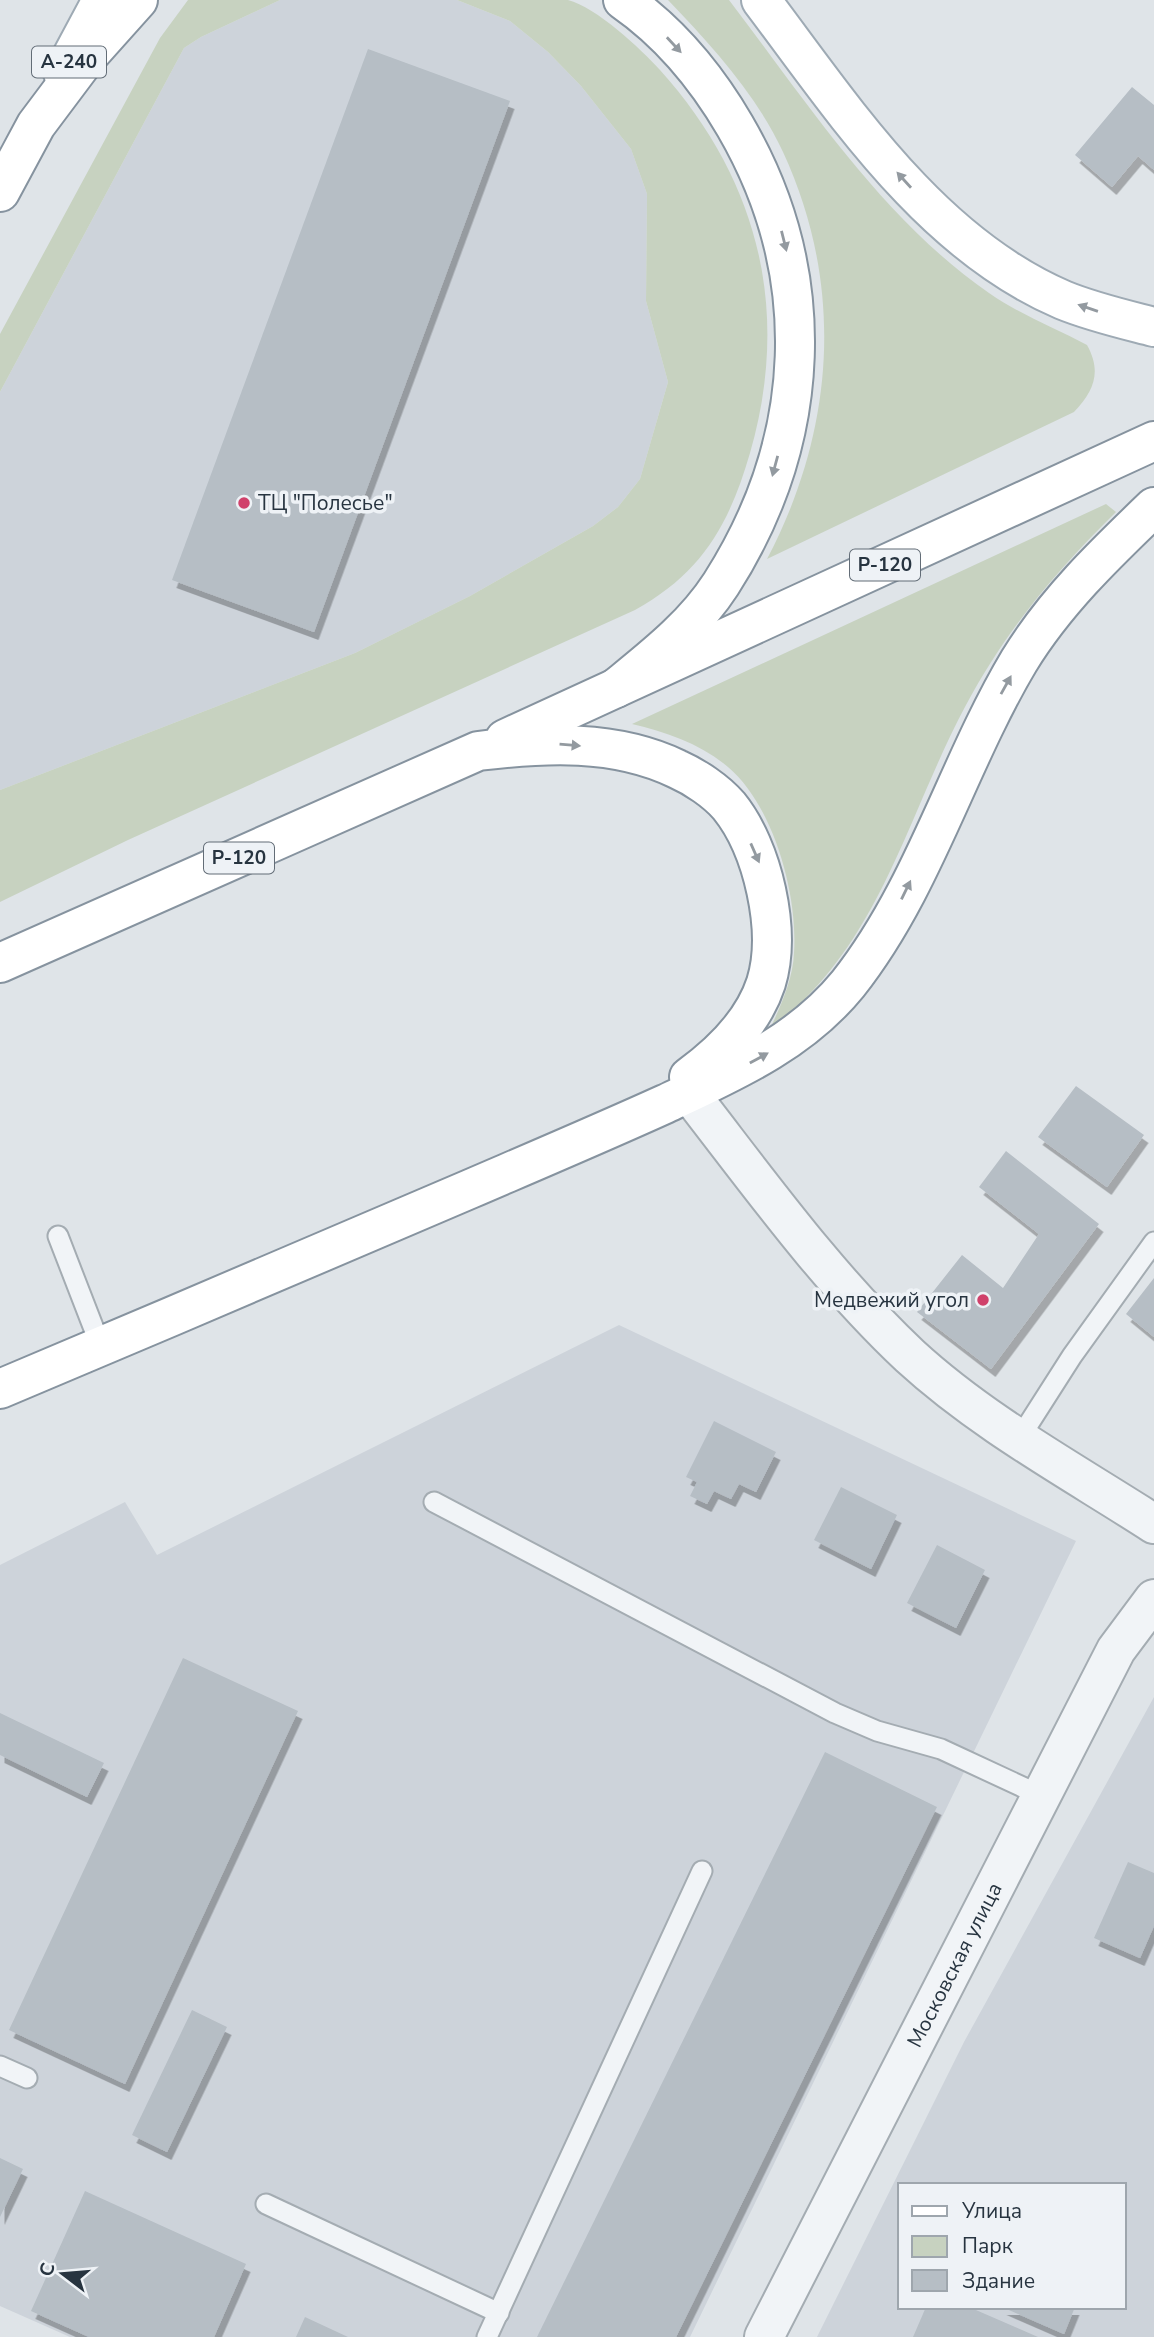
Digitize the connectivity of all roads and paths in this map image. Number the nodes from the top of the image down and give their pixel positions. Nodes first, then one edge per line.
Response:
1 (102, 0) edge
2 (138, 0) edge
3 (623, 0) edge
4 (761, 0) edge
5 (36, 125) junction
6 (0, 191) edge
7 (1154, 327) edge
8 (1154, 441) edge
9 (1154, 506) edge
10 (616, 688) junction
11 (478, 751) junction
12 (0, 963) edge
13 (689, 1093) junction
14 (631, 1119) junction
15 (58, 1236) dead end
16 (1154, 1242) edge
17 (102, 1347) junction
18 (0, 1389) edge
19 (1019, 1439) junction
20 (434, 1502) dead end
21 (1154, 1524) edge
22 (1154, 1599) edge
23 (1042, 1796) junction
24 (702, 1871) dead end
25 (0, 2066) edge
26 (27, 2078) dead end
27 (266, 2204) dead end
28 (499, 2313) junction
29 (488, 2337) edge
30 (764, 2337) edge

1 - 5 main road, А-240
2 - 5 main road
3 -> 10 main road
7 -> 4 main road
5 - 6 main road, А-240
8 - 10 main road, Р-120
13 -> 9 main road
10 - 11 main road, Р-120
11 - 12 main road, Р-120
11 -> 14 main road
13 - 14 main road
13 - 19 street
14 - 17 main road
15 - 17 lane
16 - 19 lane
17 - 18 main road
19 - 21 street
20 - 23 lane
22 - 23 street, Московская улица
23 - 30 street, Московская улица
24 - 28 lane
25 - 26 lane
27 - 28 lane
28 - 29 lane

